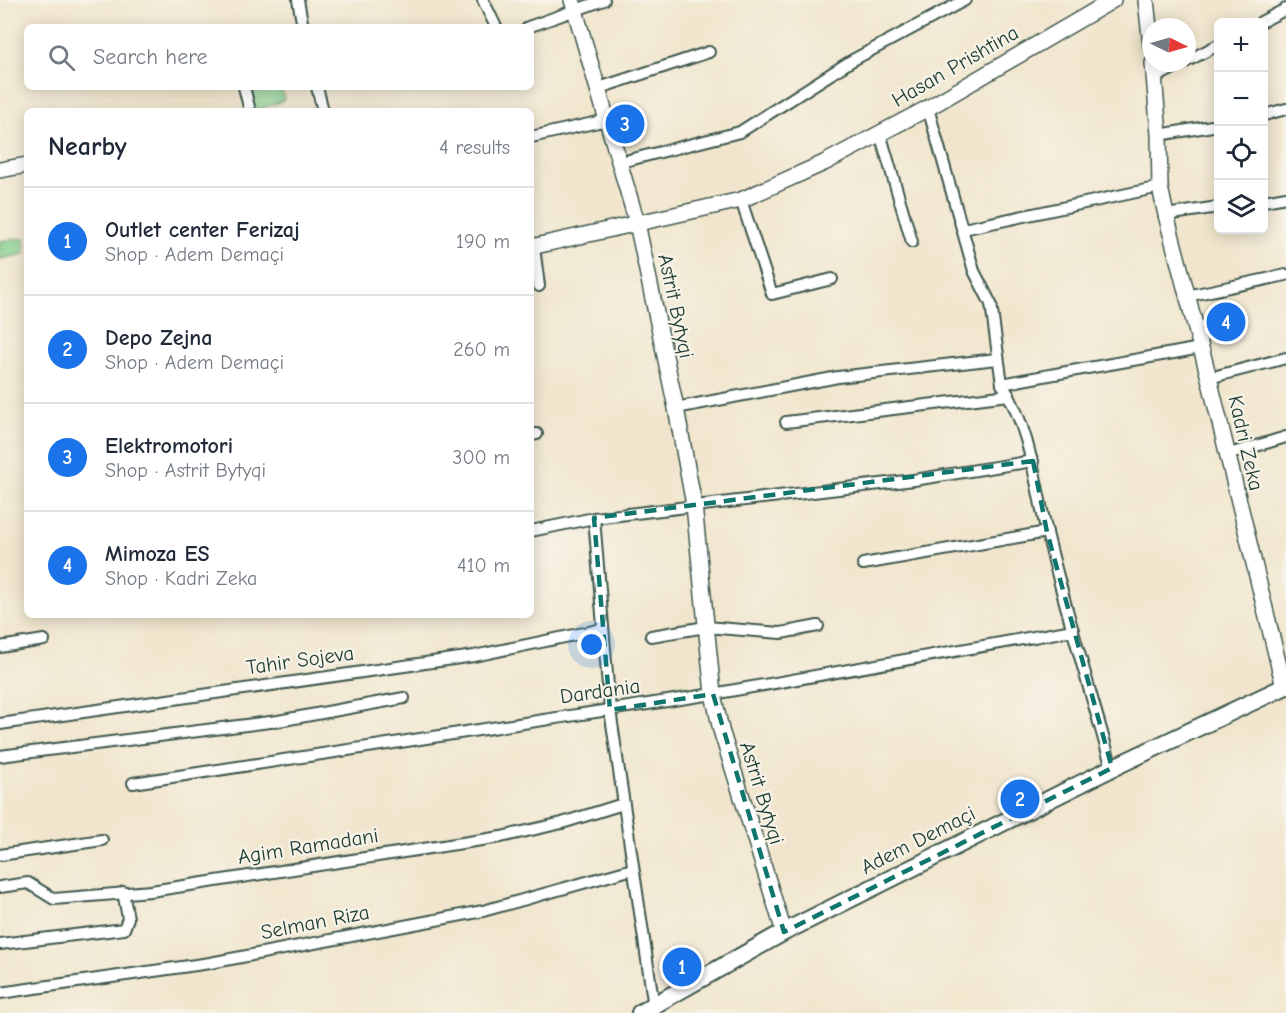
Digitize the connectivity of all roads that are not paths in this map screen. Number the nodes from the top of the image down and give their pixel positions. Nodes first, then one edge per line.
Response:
1 (298, 0) edge
2 (483, 0) edge
3 (604, 0) edge
4 (965, 0) edge
5 (1113, 0) edge
6 (1146, 0) edge
7 (573, 5) edge
8 (1286, 9) edge
9 (1148, 18) edge
10 (1268, 18) edge
11 (302, 24) edge
12 (495, 24) edge
13 (534, 24) edge
14 (1214, 47) edge
15 (709, 52) dead end
16 (1196, 56) edge
17 (1154, 72) edge
18 (598, 88) junction
19 (245, 90) edge
20 (318, 90) edge
21 (249, 108) edge
22 (322, 108) edge
23 (928, 108) junction
24 (1286, 109) edge
25 (1268, 114) edge
26 (607, 120) junction
27 (1214, 126) edge
28 (880, 133) junction
29 (1160, 135) junction
30 (534, 136) edge
31 (621, 162) junction
32 (24, 166) edge
33 (0, 170) edge
34 (1160, 187) junction
35 (1286, 197) edge
36 (741, 200) junction
37 (1268, 200) edge
38 (1214, 208) edge
39 (1166, 216) junction
40 (637, 224) junction
41 (963, 229) junction
42 (912, 242) dead end
43 (534, 247) edge
44 (534, 254) edge
45 (1286, 275) edge
46 (831, 279) dead end
47 (539, 286) dead end
48 (1187, 296) junction
49 (1201, 348) junction
50 (1286, 358) edge
51 (997, 359) junction
52 (1209, 378) junction
53 (1002, 384) junction
54 (1009, 395) junction
55 (676, 408) junction
56 (786, 422) dead end
57 (1286, 437) edge
58 (1226, 455) junction
59 (1033, 460) junction
60 (694, 506) junction
61 (594, 518) junction
62 (534, 530) edge
63 (1047, 532) junction
64 (863, 564) dead end
65 (818, 626) dead end
66 (705, 627) junction
67 (603, 628) junction
68 (1073, 630) junction
69 (651, 636) dead end
70 (44, 640) dead end
71 (0, 647) edge
72 (1285, 690) edge
73 (713, 694) junction
74 (404, 698) dead end
75 (610, 710) junction
76 (0, 724) edge
77 (0, 756) edge
78 (1112, 768) junction
79 (133, 783) dead end
80 (623, 804) junction
81 (102, 840) dead end
82 (0, 855) edge
83 (633, 869) junction
84 (0, 887) edge
85 (123, 892) junction
86 (784, 932) junction
87 (0, 944) edge
88 (0, 993) edge
89 (647, 1010) edge

1 - 11 street
2 - 12 street
3 - 7 street
4 - 31 street
5 - 23 street, Hasan Prishtina
6 - 9 street
7 - 13 street
7 - 18 street, Astrit Bytyqi
8 - 10 street
14 - 16 street
15 - 18 street
17 - 29 street, Kadri Zeka
18 - 26 street, Astrit Bytyqi
19 - 21 street
20 - 22 street
23 - 28 street, Hasan Prishtina
23 - 41 street
24 - 25 street
26 - 30 street
26 - 31 street, Astrit Bytyqi
27 - 29 street
28 - 36 street, Hasan Prishtina
28 - 42 street, Hasan Prishtina
29 - 34 street, Kadri Zeka
31 - 40 street, Astrit Bytyqi
32 - 33 street
34 - 39 street, Kadri Zeka
34 - 41 street
35 - 37 street
36 - 40 street, Hasan Prishtina
36 - 46 street
38 - 39 street
39 - 48 street, Kadri Zeka
40 - 43 street, Hasan Prishtina
40 - 55 street, Astrit Bytyqi
41 - 51 street
44 - 47 street, Hasan Prishtina
45 - 48 street
48 - 49 street, Kadri Zeka
49 - 52 street, Kadri Zeka
49 - 53 street
50 - 52 street
51 - 53 street
51 - 55 street
52 - 58 street, Kadri Zeka
53 - 54 street
54 - 56 street
54 - 59 street
55 - 60 street, Astrit Bytyqi
57 - 58 street
58 - 72 street, Kadri Zeka
59 - 60 street
59 - 63 street
60 - 61 street
60 - 66 street, Astrit Bytyqi
61 - 62 street
61 - 67 street
63 - 64 street
63 - 68 street
65 - 66 street
66 - 69 street
66 - 73 street, Astrit Bytyqi
67 - 75 street
67 - 76 street, Tahir Sojeva
68 - 73 street, Dardania
68 - 78 street
70 - 71 street
72 - 78 main road, Adem Demaçi
73 - 75 street, Dardania
73 - 86 street, Astrit Bytyqi
74 - 77 street
75 - 79 street, Dardania
75 - 80 street
78 - 86 main road, Adem Demaçi
80 - 83 street
80 - 85 street, Agim Ramadani
81 - 82 street
83 - 88 street, Selman Riza
83 - 89 street
84 - 85 street, Agim Ramadani
85 - 87 street
86 - 89 main road, Adem Demaçi

